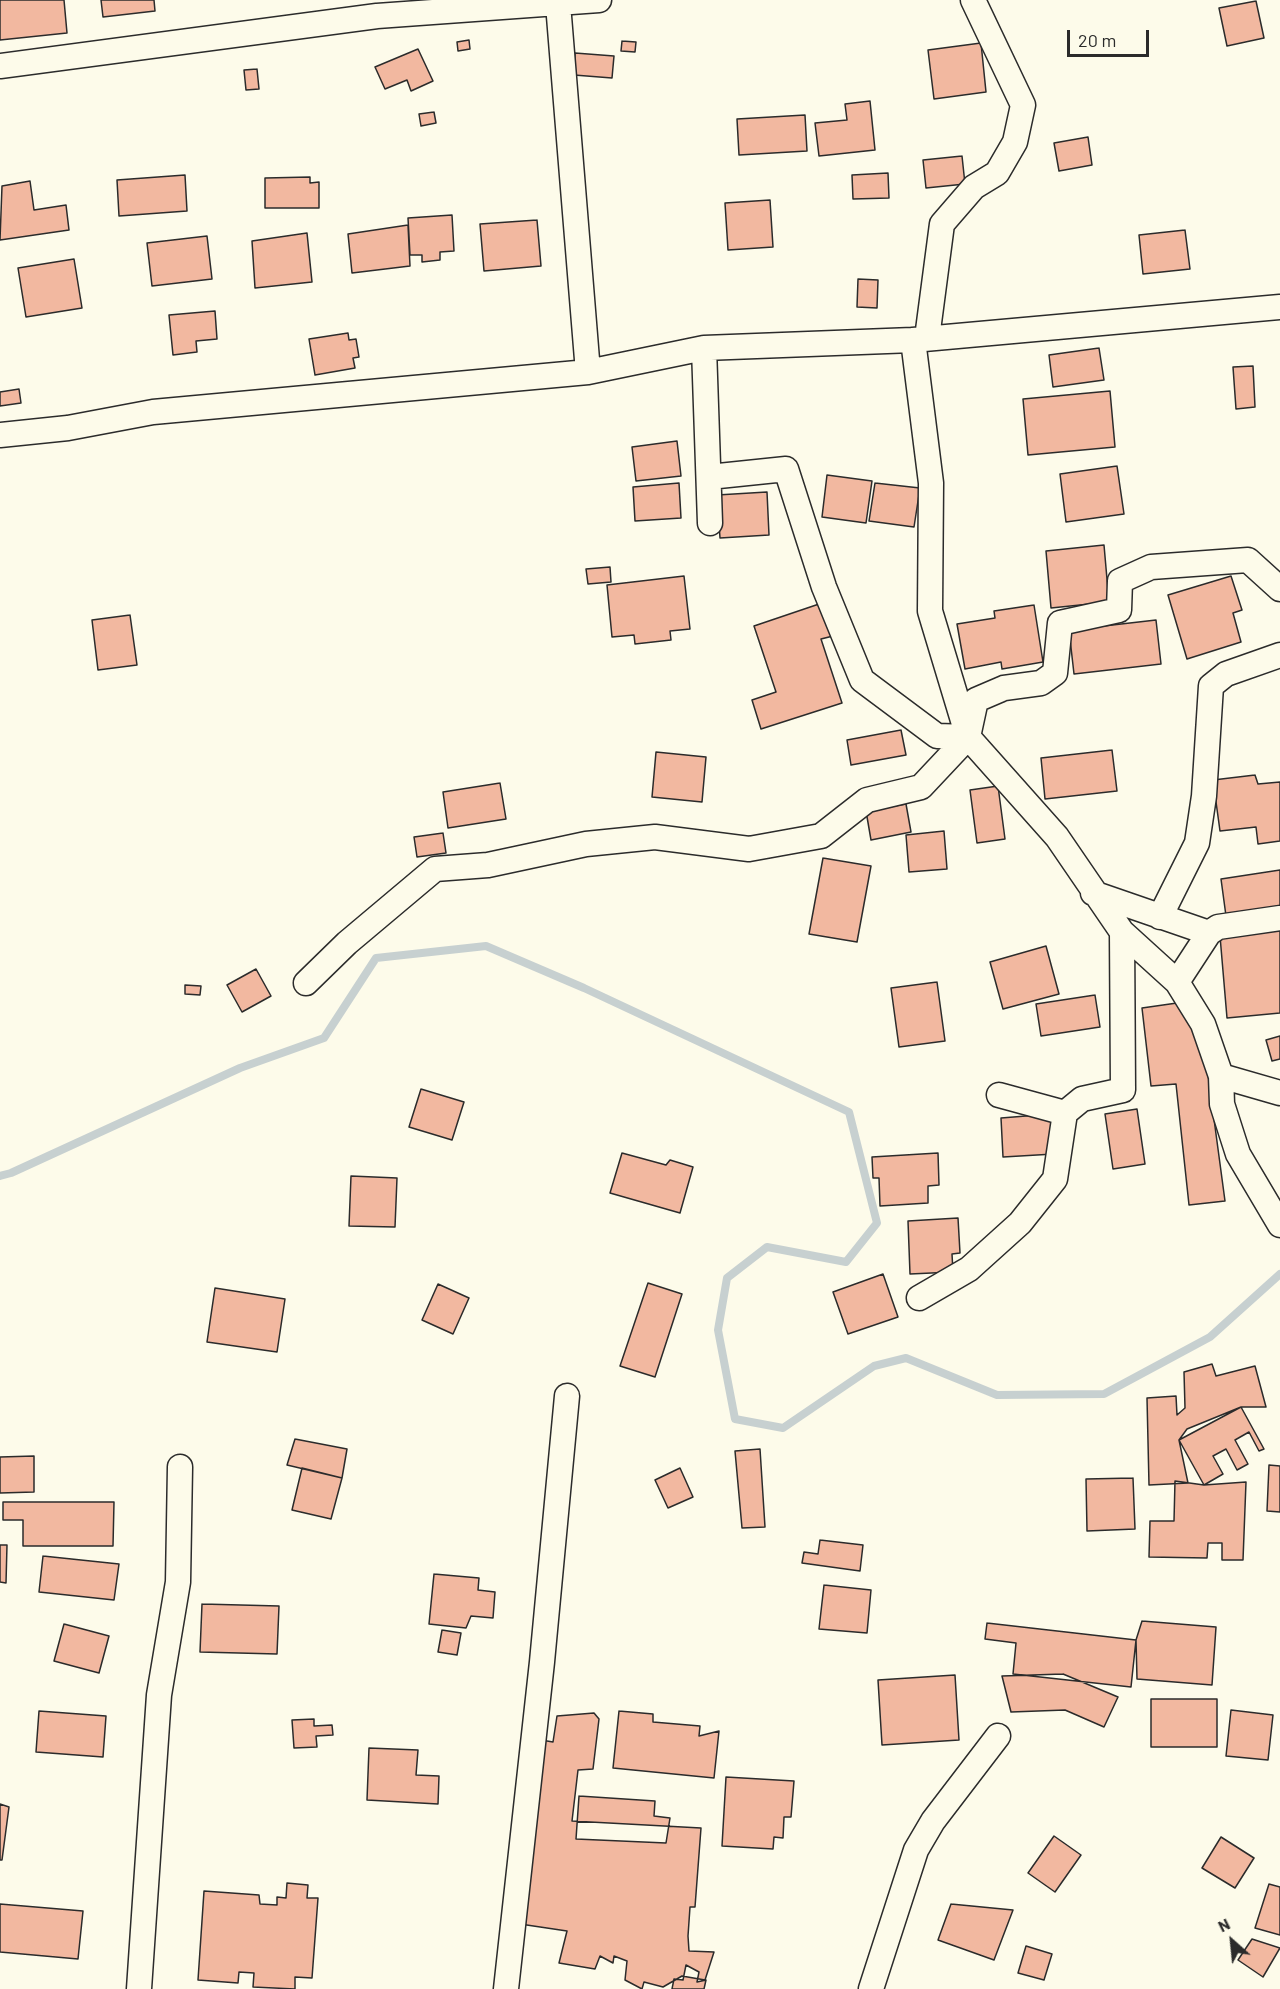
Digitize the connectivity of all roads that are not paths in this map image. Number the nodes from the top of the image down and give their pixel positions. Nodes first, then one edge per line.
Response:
1 (599, 0) edge
2 (973, 0) edge
3 (558, 4) junction
4 (379, 8) edge
5 (0, 66) edge
6 (1280, 307) edge
7 (920, 339) junction
8 (704, 348) junction
9 (588, 372) junction
10 (0, 435) edge
11 (709, 477) junction
12 (710, 523) dead end
13 (1280, 589) edge
14 (1280, 655) edge
15 (968, 737) junction
16 (1094, 893) junction
17 (1160, 917) junction
18 (1280, 918) edge
19 (1122, 932) junction
20 (1209, 933) junction
21 (1177, 982) junction
22 (306, 983) dead end
23 (1221, 1076) junction
24 (1280, 1093) edge
25 (999, 1095) dead end
26 (1065, 1113) junction
27 (1280, 1226) edge
28 (919, 1298) dead end
29 (567, 1396) dead end
30 (180, 1467) dead end
31 (998, 1736) dead end
32 (139, 1989) edge
33 (506, 1989) edge
34 (871, 1989) edge

1 - 3 street
2 - 7 street
3 - 4 street
3 - 9 street
4 - 5 street
6 - 7 street
7 - 8 street
7 - 15 street
8 - 9 street
8 - 11 street
9 - 10 street
11 - 12 street
11 - 15 street
13 - 15 street
14 - 17 street
15 - 16 street
15 - 22 street
16 - 17 street
16 - 19 street
17 - 20 street
18 - 20 street
19 - 21 street
19 - 26 street
20 - 21 street
21 - 23 street
23 - 24 street
23 - 27 street
25 - 26 street
26 - 28 street
29 - 33 street
30 - 32 street
31 - 34 street

